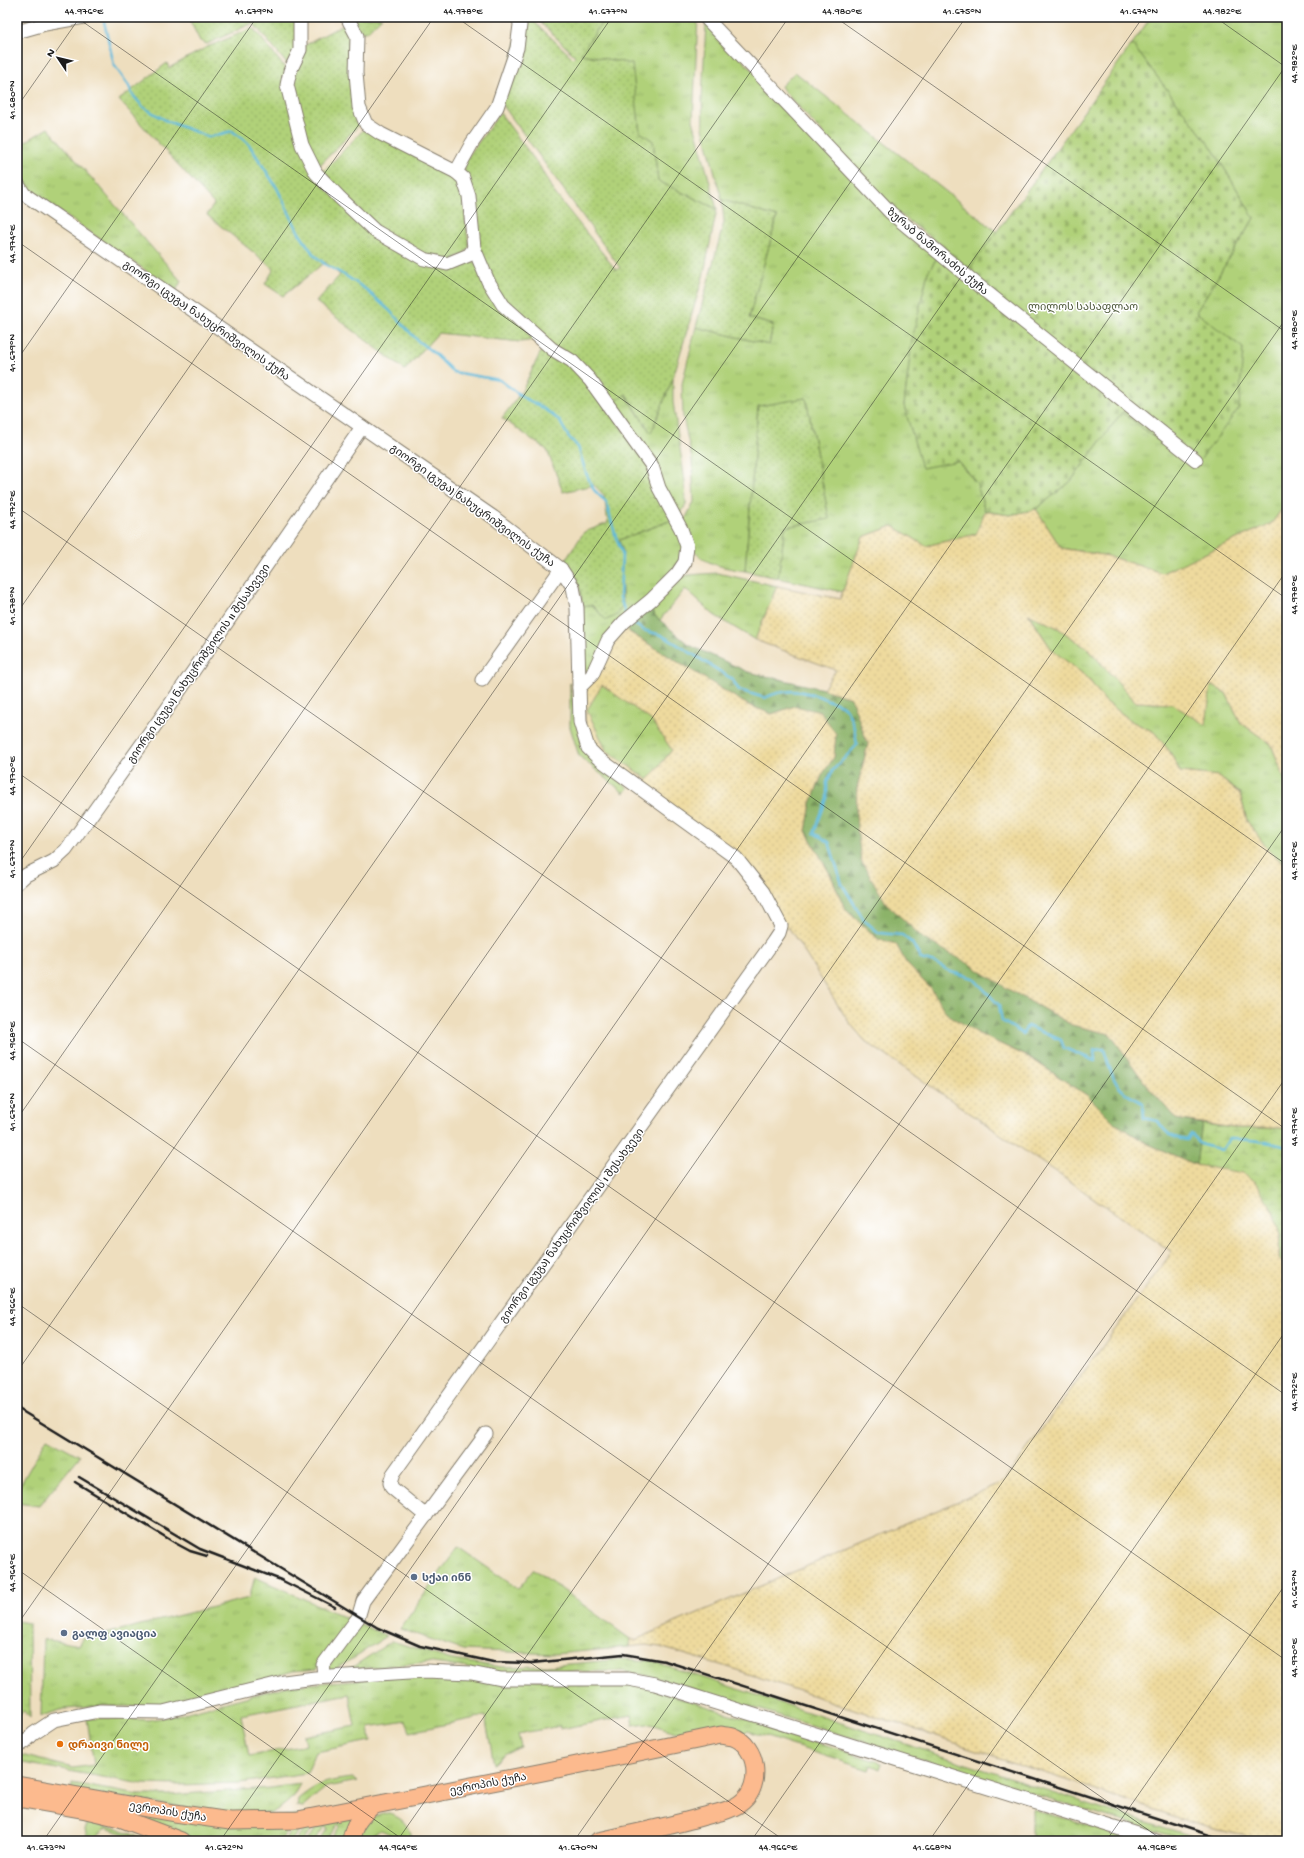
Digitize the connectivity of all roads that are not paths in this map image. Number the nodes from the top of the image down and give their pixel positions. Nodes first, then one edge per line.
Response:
1 (84, 17) edge
2 (300, 17) edge
3 (347, 17) edge
4 (518, 17) edge
5 (705, 17) edge
6 (17, 32) edge
7 (456, 172) junction
8 (17, 183) edge
9 (474, 248) junction
10 (362, 427) junction
11 (1196, 460) dead end
12 (561, 568) junction
13 (482, 680) dead end
14 (579, 688) junction
15 (17, 883) edge
16 (781, 926) joint
17 (486, 1434) dead end
18 (426, 1516) junction
19 (324, 1677) junction
20 (17, 1747) edge
21 (17, 1785) edge
22 (17, 1798) edge
23 (372, 1806) junction
24 (182, 1841) edge
25 (351, 1841) edge
26 (598, 1841) edge
27 (1159, 1841) edge

1 - 6 street
2 - 9 street
3 - 7 street
4 - 7 street
5 - 11 street, ზურაბ ნამორაძის ქუჩა
7 - 9 street
8 - 10 street, გიორგი (გუგა) ნახუცრიშვილის ქუჩა
9 - 14 street
10 - 12 street, გიორგი (გუგა) ნახუცრიშვილის ქუჩა
10 - 15 street, გიორგი (გუგა) ნახუცრიშვილის II შესახვევი
12 - 13 street
12 - 14 street, გიორგი (გუგა) ნახუცრიშვილის ქუჩა
14 - 16 street, გიორგი (გუგა) ნახუცრიშვილის ქუჩა
16 - 18 street, გიორგი (გუგა) ნახუცრიშვილის I შესახვევი
17 - 18 street
18 - 19 street
19 - 20 street
19 - 27 street
21 - 23 main road, ევროპის ქუჩა
22 - 24 main road, ევროპის ქუჩა
23 - 25 main road
23 - 26 main road, ევროპის ქუჩა

